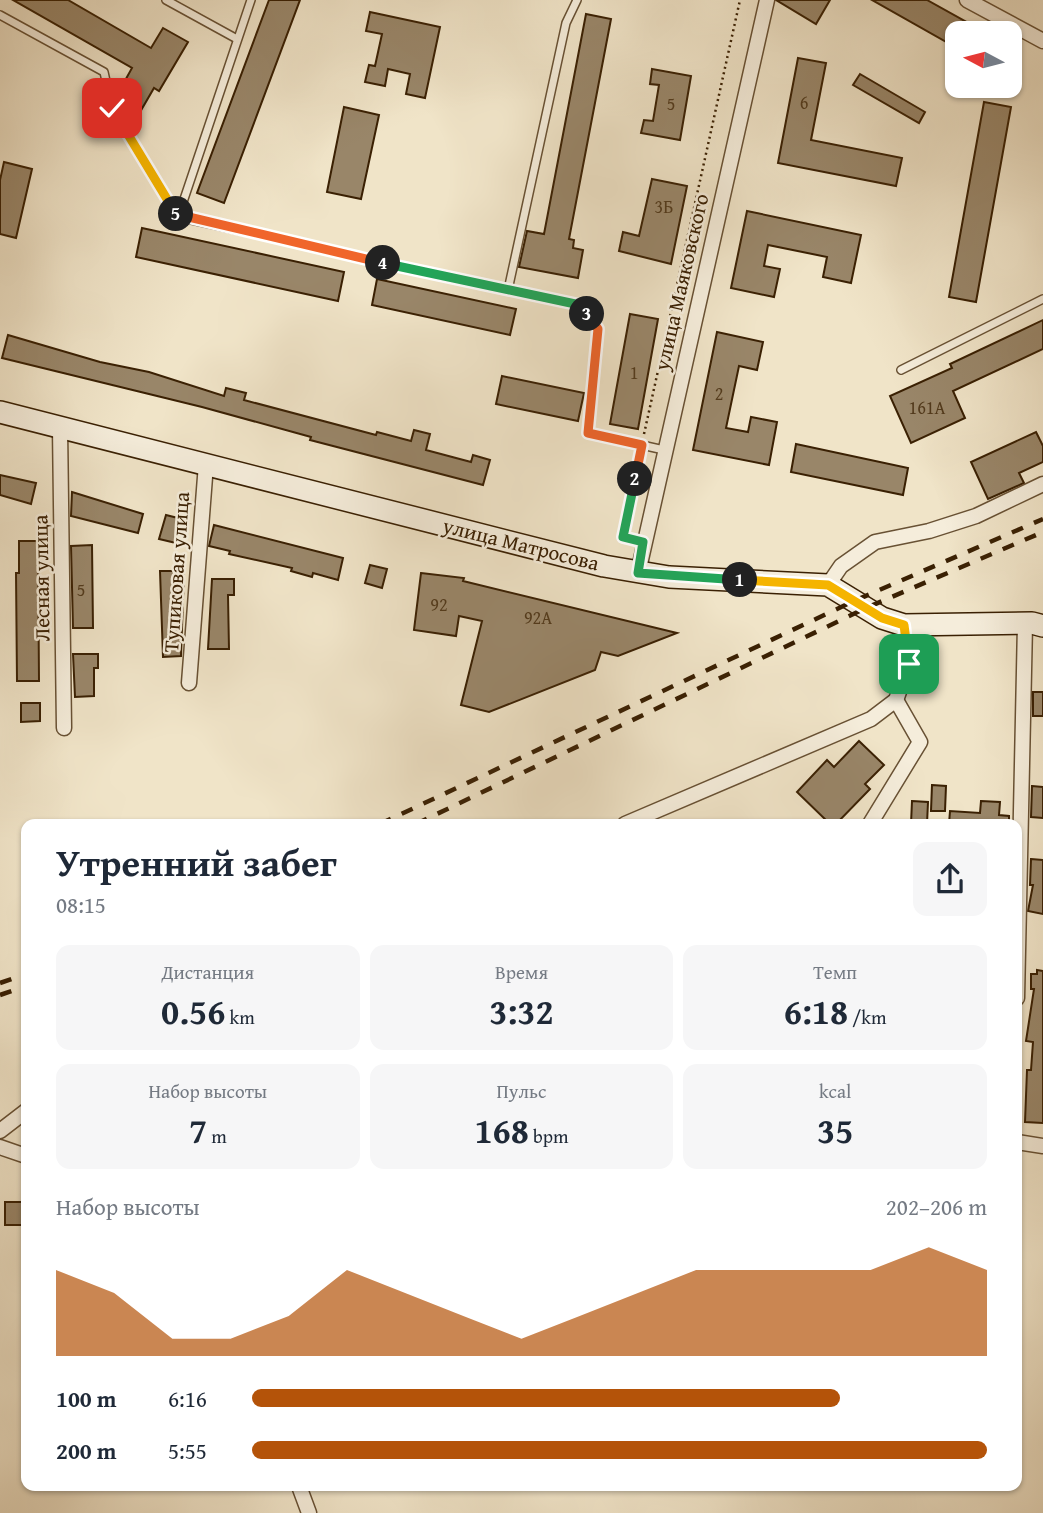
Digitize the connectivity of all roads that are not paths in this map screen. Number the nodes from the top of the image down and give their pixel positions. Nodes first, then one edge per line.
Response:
1 (166, 0) edge
2 (251, 0) edge
3 (577, 0) edge
4 (767, 0) edge
5 (967, 0) edge
6 (990, 6) edge
7 (0, 15) edge
8 (237, 39) junction
9 (1043, 41) edge
10 (178, 217) junction
11 (508, 290) junction
12 (1043, 299) edge
13 (901, 370) dead end
14 (0, 412) edge
15 (60, 428) junction
16 (664, 450) junction
17 (205, 464) junction
18 (1043, 484) edge
19 (638, 573) junction
20 (828, 585) junction
21 (904, 625) junction
22 (1034, 625) edge
23 (189, 683) dead end
24 (897, 700) junction
25 (64, 728) dead end
26 (637, 819) edge
27 (873, 819) edge
28 (1022, 888) edge
29 (21, 1115) edge
30 (0, 1130) edge
31 (1022, 1143) edge
32 (1043, 1146) edge
33 (0, 1147) edge
34 (21, 1154) edge
35 (301, 1491) edge
36 (309, 1513) edge

1 - 8 lane
2 - 8 lane
3 - 11 lane
4 - 16 street, улица Маяковского
5 - 6 street
6 - 9 street
7 - 10 lane
8 - 10 lane
10 - 11 lane
11 - 16 lane
12 - 13 lane
14 - 15 main road, улица Матросова
15 - 17 main road, улица Матросова
15 - 25 street, Лесная улица
16 - 19 street, улица Маяковского
17 - 19 main road, улица Матросова
17 - 23 street, Тупиковая улица
18 - 20 street
19 - 20 main road, улица Матросова
20 - 21 main road, улица Матросова
21 - 22 main road, улица Матросова
21 - 24 street
22 - 28 street
24 - 26 street
24 - 27 street
29 - 30 street
31 - 32 street
33 - 34 street
35 - 36 street

